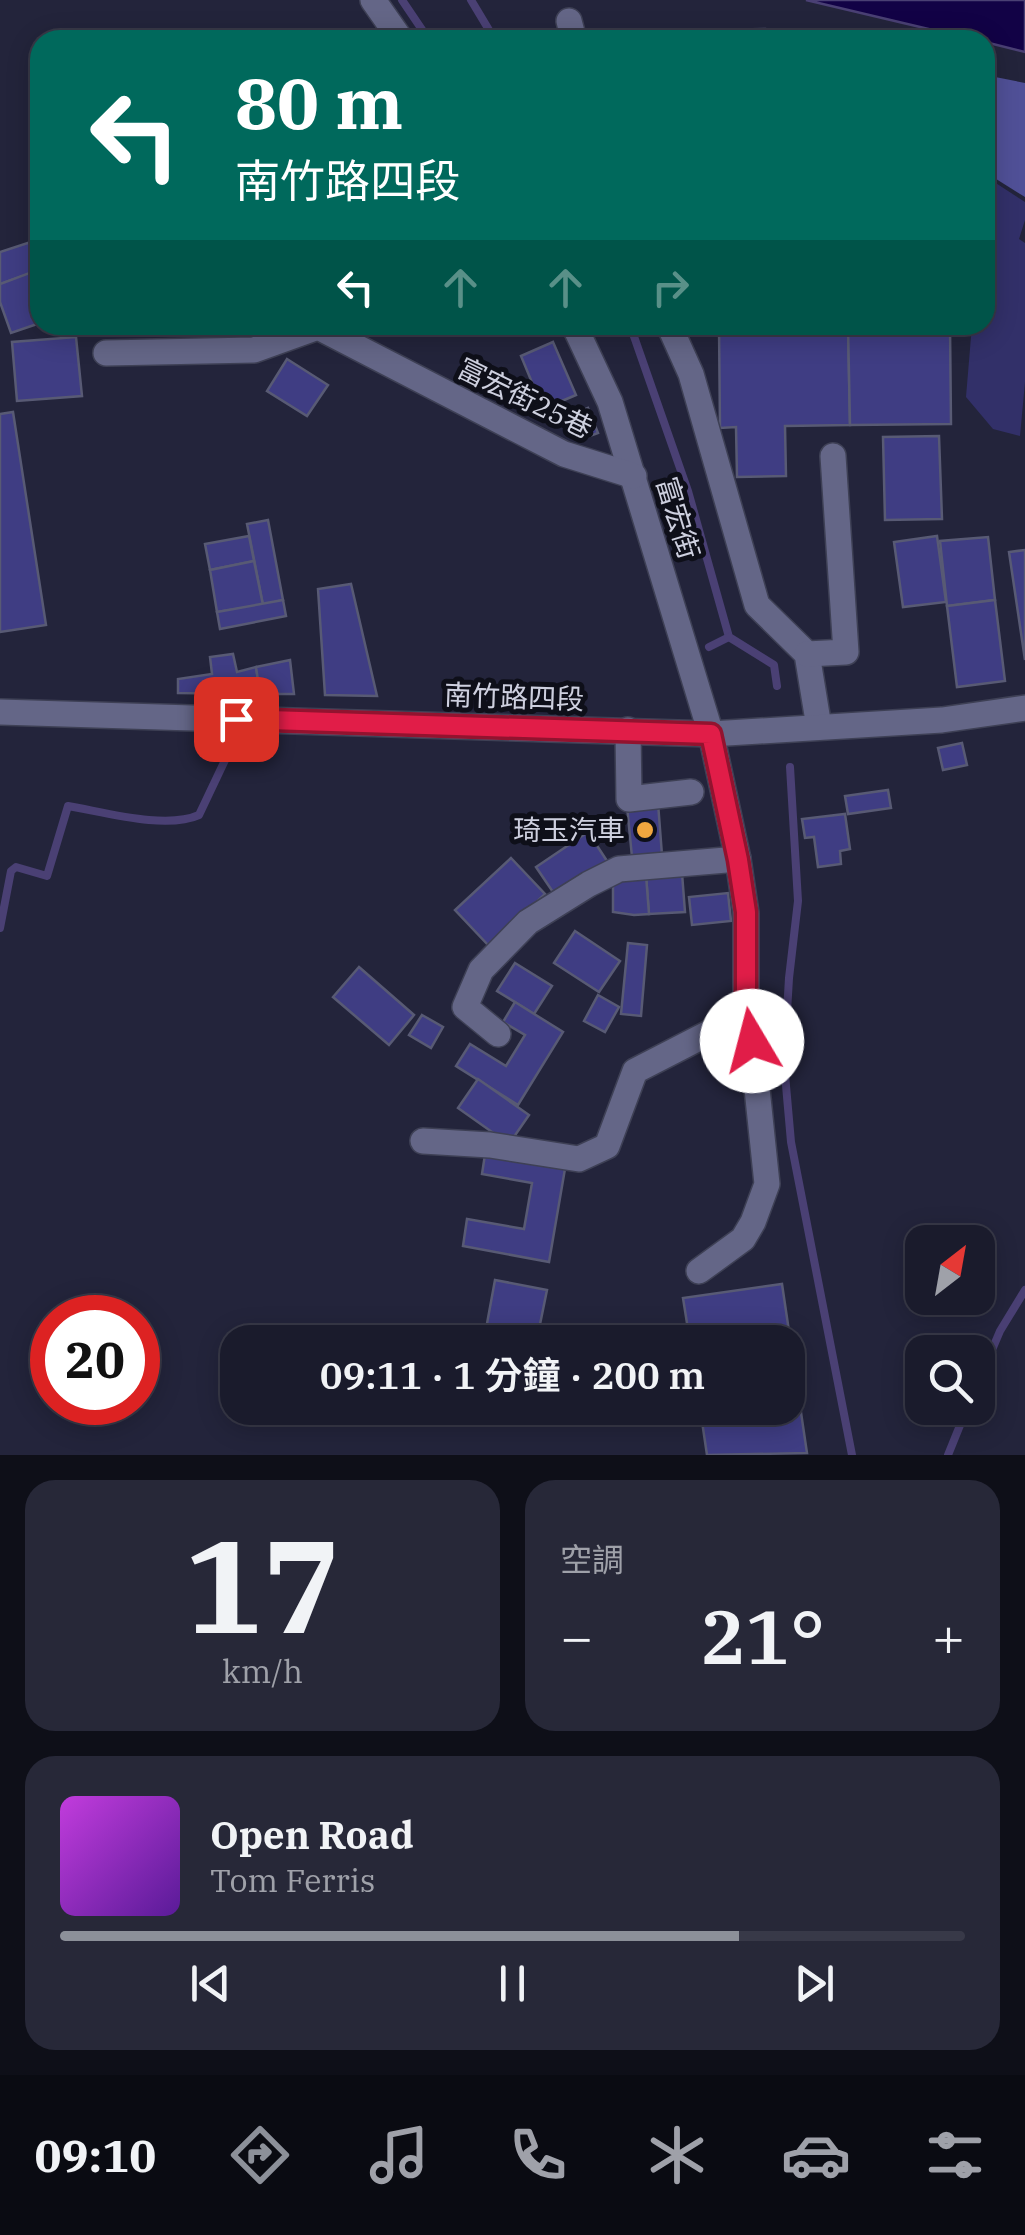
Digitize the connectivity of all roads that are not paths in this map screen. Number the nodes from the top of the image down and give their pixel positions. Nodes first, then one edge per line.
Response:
1 (373, 0) edge
2 (394, 30) edge
3 (296, 335) edge
4 (333, 335) edge
5 (579, 335) edge
6 (673, 335) edge
7 (106, 353) dead end
8 (834, 456) dead end
9 (634, 476) junction
10 (807, 654) junction
11 (1025, 708) edge
12 (0, 712) edge
13 (819, 728) junction
14 (628, 730) junction
15 (711, 734) junction
16 (691, 792) dead end
17 (738, 860) junction
18 (746, 1014) junction
19 (498, 1034) dead end
20 (423, 1141) dead end
21 (699, 1271) dead end

1 - 2 street
3 - 7 street, 富宏街25巷
4 - 9 street, 富宏街25巷
5 - 9 street, 富宏街
6 - 10 street
8 - 10 street
9 - 15 street, 富宏街
10 - 13 street
11 - 13 street, 南竹路四段
12 - 14 street, 南竹路四段
13 - 15 street, 南竹路四段
14 - 15 street, 南竹路四段
14 - 16 street
15 - 17 street, 富宏街
17 - 18 street, 富宏街
17 - 19 street
18 - 20 street
18 - 21 street, 富宏街

